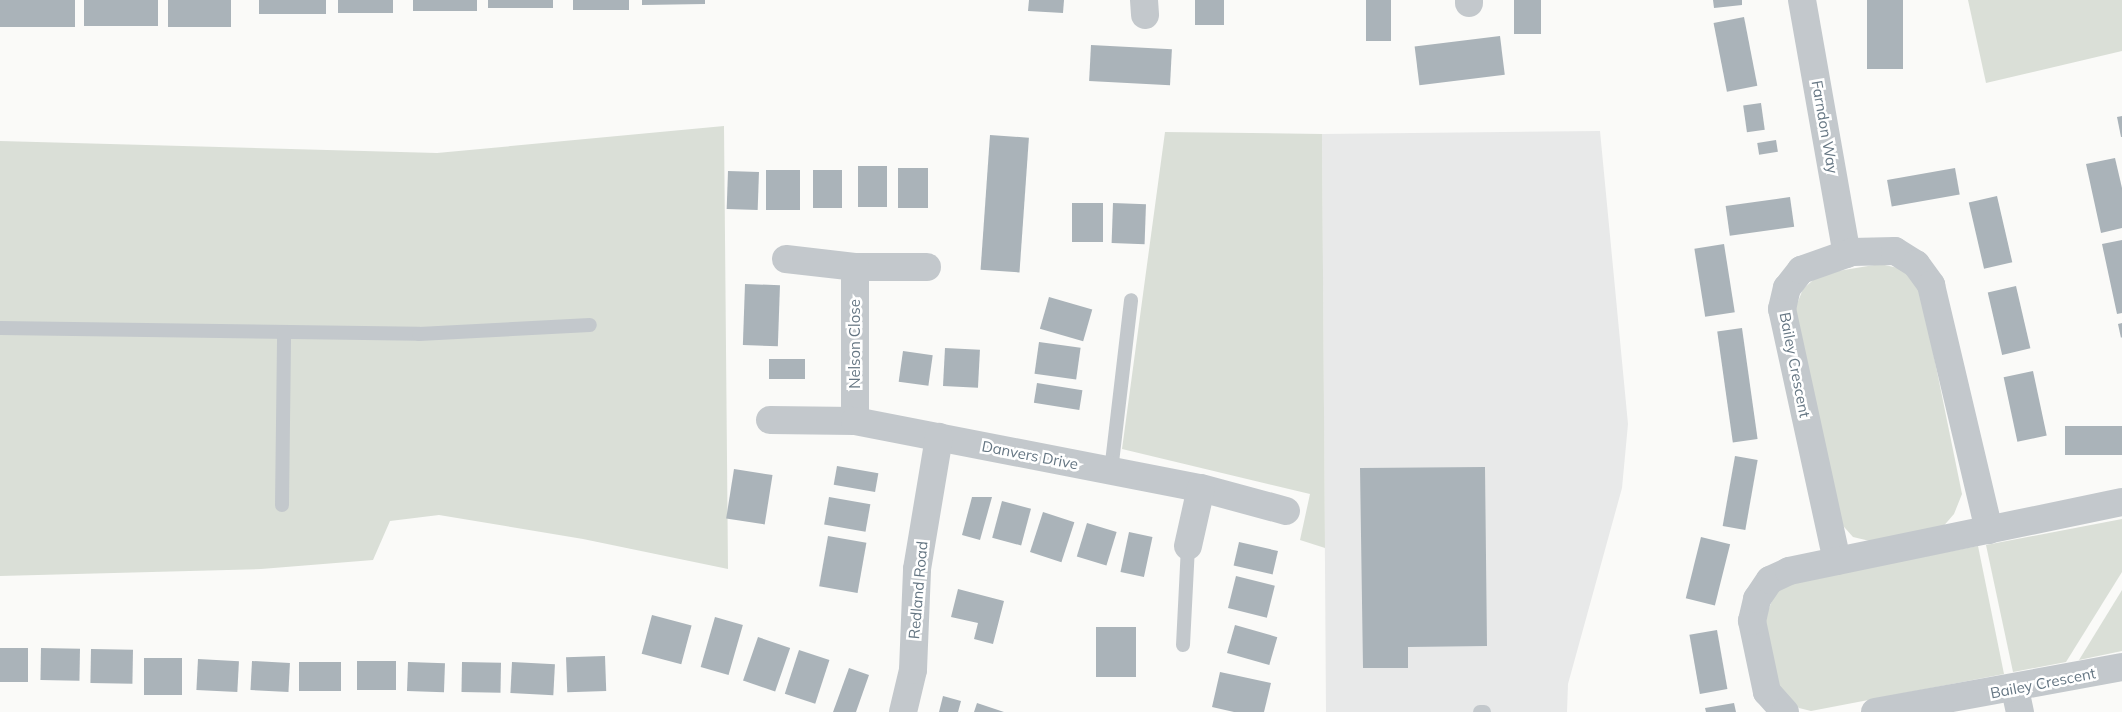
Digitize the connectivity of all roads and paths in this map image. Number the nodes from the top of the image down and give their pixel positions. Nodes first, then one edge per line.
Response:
1 (1802, 0) edge
2 (1847, 254) junction
3 (786, 259) dead end
4 (855, 267) junction
5 (927, 267) dead end
6 (1131, 300) dead end
7 (590, 325) dead end
8 (0, 328) edge
9 (284, 332) junction
10 (770, 420) dead end
11 (856, 421) junction
12 (939, 437) junction
13 (1111, 471) junction
14 (1201, 488) junction
15 (2122, 502) edge
16 (282, 505) dead end
17 (1286, 511) dead end
18 (1989, 530) junction
19 (1188, 546) joint
20 (1837, 561) junction
21 (1183, 644) dead end
22 (2122, 667) edge
23 (2017, 700) edge
24 (903, 712) edge
25 (1480, 712) edge
26 (1484, 712) edge
27 (1785, 712) edge
28 (1875, 712) edge

1 - 2 street, Farndon Way
2 - 18 street, Bailey Crescent
2 - 20 street, Bailey Crescent
3 - 4 street
4 - 5 street
4 - 11 street, Nelson Close
6 - 13 lane
7 - 9 lane
8 - 9 lane
9 - 16 lane
10 - 11 street, Danvers Drive
11 - 12 street, Danvers Drive
12 - 13 street, Danvers Drive
12 - 24 street, Redland Road
13 - 14 street, Danvers Drive
14 - 17 street, Danvers Drive
14 - 19 street
15 - 18 street
18 - 20 street
19 - 21 lane
20 - 27 street
22 - 23 street, Bailey Crescent
23 - 28 street, Bailey Crescent
25 - 26 lane

